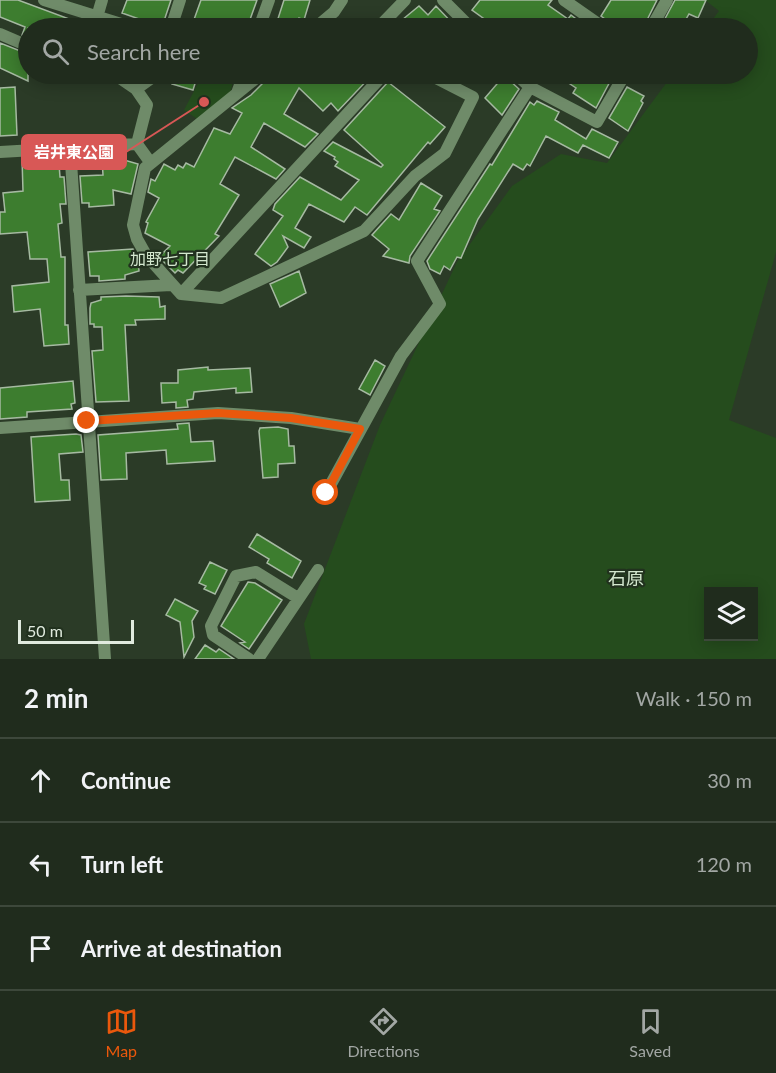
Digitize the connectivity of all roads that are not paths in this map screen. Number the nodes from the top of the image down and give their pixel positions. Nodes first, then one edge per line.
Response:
1 (44, 0) edge
2 (102, 0) edge
3 (180, 0) edge
4 (269, 0) edge
5 (342, 0) edge
6 (405, 0) edge
7 (443, 0) edge
8 (564, 0) edge
9 (667, 0) edge
10 (97, 16) junction
11 (103, 18) edge
12 (174, 18) edge
13 (263, 18) edge
14 (326, 18) edge
15 (388, 18) edge
16 (461, 18) edge
17 (590, 18) edge
18 (657, 18) edge
19 (0, 34) edge
20 (18, 41) edge
21 (129, 84) edge
22 (143, 84) edge
23 (240, 84) edge
24 (249, 84) edge
25 (375, 84) edge
26 (448, 84) edge
27 (527, 84) edge
28 (619, 84) edge
29 (530, 87) junction
30 (136, 89) junction
31 (237, 94) junction
32 (137, 144) junction
33 (70, 148) junction
34 (0, 152) edge
35 (150, 162) junction
36 (171, 285) junction
37 (79, 290) junction
38 (181, 294) junction
39 (87, 421) junction
40 (0, 428) edge
41 (360, 429) junction
42 (326, 493) dead end
43 (318, 570) dead end
44 (298, 598) junction
45 (105, 659) edge
46 (249, 659) edge
47 (258, 659) edge

1 - 10 street
2 - 10 street
3 - 12 street
4 - 13 street
5 - 14 street
6 - 15 street
7 - 16 street
8 - 17 street
9 - 18 street
10 - 11 street
19 - 20 street
21 - 30 street
22 - 30 street
23 - 31 street
24 - 31 street
25 - 38 street
26 - 38 street
27 - 29 street
28 - 29 street
29 - 41 street
30 - 32 street
31 - 35 street
32 - 33 street
32 - 35 street
33 - 34 street
33 - 37 street
35 - 36 street
36 - 37 street
36 - 38 street
37 - 39 street
39 - 40 street
39 - 41 street
39 - 45 street
41 - 42 street
43 - 44 street
44 - 46 street
44 - 47 street

